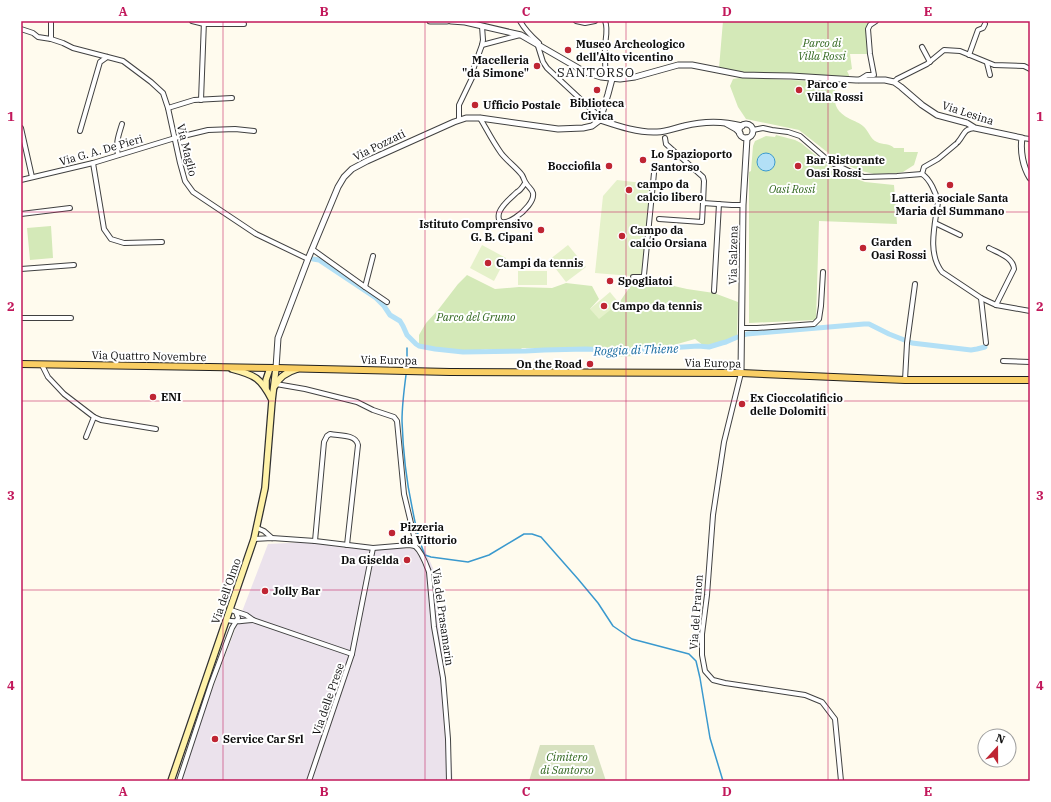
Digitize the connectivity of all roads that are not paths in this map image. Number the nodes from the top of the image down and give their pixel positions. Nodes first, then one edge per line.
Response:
1 (51, 21) edge
2 (192, 21) edge
3 (430, 21) edge
4 (447, 21) edge
5 (451, 21) edge
6 (520, 21) edge
7 (576, 21) edge
8 (595, 21) edge
9 (605, 21) edge
10 (876, 21) edge
11 (204, 22) edge
12 (244, 24) dead end
13 (985, 24) dead end
14 (482, 26) junction
15 (21, 29) edge
16 (521, 35) junction
17 (52, 39) junction
18 (482, 45) junction
19 (538, 46) junction
20 (922, 47) dead end
21 (549, 51) junction
22 (970, 55) junction
23 (107, 57) junction
24 (930, 62) junction
25 (987, 63) junction
26 (1030, 69) edge
27 (990, 75) dead end
28 (606, 78) junction
29 (612, 79) junction
30 (858, 80) junction
31 (894, 82) junction
32 (232, 98) dead end
33 (201, 100) junction
34 (168, 108) junction
35 (480, 118) junction
36 (601, 118) junction
37 (458, 120) junction
38 (724, 122) junction
39 (122, 124) dead end
40 (742, 126) junction
41 (21, 128) edge
42 (975, 128) junction
43 (753, 130) junction
44 (80, 131) dead end
45 (254, 131) dead end
46 (740, 133) junction
47 (175, 138) junction
48 (665, 138) dead end
49 (747, 138) junction
50 (1022, 138) junction
51 (1030, 139) edge
52 (118, 155) junction
53 (93, 163) junction
54 (654, 173) dead end
55 (922, 174) junction
56 (32, 178) junction
57 (1030, 178) edge
58 (21, 180) edge
59 (525, 183) junction
60 (703, 203) junction
61 (718, 204) junction
62 (743, 205) junction
63 (70, 208) dead end
64 (21, 214) edge
65 (659, 220) dead end
66 (935, 223) junction
67 (960, 235) dead end
68 (162, 242) dead end
69 (989, 248) dead end
70 (312, 249) junction
71 (373, 256) dead end
72 (308, 259) junction
73 (74, 265) dead end
74 (21, 269) edge
75 (823, 272) dead end
76 (633, 277) dead end
77 (915, 284) dead end
78 (365, 286) junction
79 (714, 291) dead end
80 (981, 298) junction
81 (387, 302) dead end
82 (996, 304) junction
83 (1030, 311) edge
84 (21, 318) edge
85 (71, 318) dead end
86 (742, 330) junction
87 (986, 343) dead end
88 (1003, 361) dead end
89 (1030, 362) edge
90 (21, 364) edge
91 (42, 365) junction
92 (226, 367) junction
93 (273, 368) junction
94 (299, 368) junction
95 (741, 373) junction
96 (905, 380) junction
97 (1030, 380) edge
98 (276, 384) junction
99 (266, 388) junction
100 (273, 390) junction
101 (272, 401) junction
102 (94, 417) junction
103 (156, 429) dead end
104 (86, 437) dead end
105 (257, 528) junction
106 (272, 538) junction
107 (254, 539) junction
108 (315, 541) junction
109 (347, 545) junction
110 (415, 546) junction
111 (373, 548) junction
112 (233, 611) junction
113 (227, 620) junction
114 (253, 620) junction
115 (236, 622) junction
116 (352, 654) junction
117 (171, 781) edge
118 (179, 781) edge
119 (308, 781) edge
120 (449, 781) edge
121 (841, 781) edge

1 - 17 street
2 - 11 street
3 - 4 street
5 - 14 street
6 - 21 street
7 - 8 street
9 - 28 street
10 - 30 street
11 - 12 street
11 - 33 street
13 - 22 street
14 - 16 street
14 - 18 street
15 - 17 street, Via Maglio
16 - 18 street
16 - 19 street
17 - 23 street, Via Maglio
18 - 37 street
19 - 21 street
19 - 36 street
20 - 24 street
21 - 28 street
22 - 24 street
22 - 25 street
23 - 34 street, Via Maglio
23 - 44 street
24 - 31 street
25 - 26 street
25 - 27 street
28 - 29 street
29 - 30 street
29 - 36 street
30 - 31 street
31 - 42 street, Via Lesina
32 - 33 street
33 - 34 street
34 - 47 street, Via Maglio
35 - 36 street, Via Pozzati
35 - 37 street, Via Pozzati
35 - 59 street
36 - 38 street
37 - 70 street, Via Pozzati
38 - 40 street
38 - 46 street
39 - 52 street
40 - 43 street
40 - 46 street
41 - 56 street
42 - 50 street, Via Lesina
42 - 55 street
43 - 49 street
43 - 55 street
45 - 47 street, Via G. A. De Pieri
46 - 49 street
47 - 52 street, Via G. A. De Pieri
47 - 72 street, Via Maglio
48 - 60 street
49 - 62 street, Via Salzena
50 - 51 street
50 - 57 street
52 - 53 street, Via G. A. De Pieri
53 - 56 street, Via G. A. De Pieri
53 - 68 street
54 - 76 street
55 - 66 street
56 - 58 street, Via G. A. De Pieri
59 - 59 street
60 - 61 street
60 - 65 street
61 - 62 street
61 - 79 street
62 - 86 street, Via Salzena
63 - 64 street
66 - 67 street
66 - 80 street
69 - 82 street
70 - 72 street, Via Pozzati
70 - 78 street
71 - 78 street
72 - 93 street, Via Pozzati
73 - 74 street
75 - 86 street
77 - 96 street
78 - 81 street
80 - 82 street
80 - 87 street
82 - 83 street
84 - 85 street
86 - 95 street, Via Salzena
88 - 89 street
90 - 91 main road, Via Quattro Novembre
91 - 92 main road, Via Quattro Novembre
91 - 102 street
92 - 93 main road, Via Quattro Novembre
92 - 99 main road, Via dell'Olmo
93 - 94 main road, Via Europa
93 - 99 main road
93 - 100 main road, Via dell'Olmo
94 - 95 main road, Via Europa
94 - 98 main road, Via dell'Olmo
95 - 96 main road, Via Europa
95 - 121 street, Via del Pranon
96 - 97 main road, Via Europa
98 - 100 main road, Via dell'Olmo
98 - 110 street, Via del Prasamarin
99 - 101 main road, Via dell'Olmo
100 - 101 main road, Via dell'Olmo
101 - 105 main road, Via dell'Olmo
102 - 103 street
102 - 104 street
105 - 106 street
105 - 107 main road, Via dell'Olmo
106 - 107 street
106 - 108 street
107 - 112 main road, Via dell'Olmo
108 - 109 street
108 - 109 street
109 - 111 street
110 - 111 street
110 - 120 street, Via del Prasamarin
111 - 116 street
112 - 113 main road, Via dell'Olmo
112 - 114 street, Via delle Prese
112 - 115 street
113 - 115 street
113 - 117 main road, Via dell'Olmo
114 - 115 street
114 - 116 street, Via delle Prese
115 - 118 street, Via dell'Olmo
116 - 119 street, Via delle Prese

